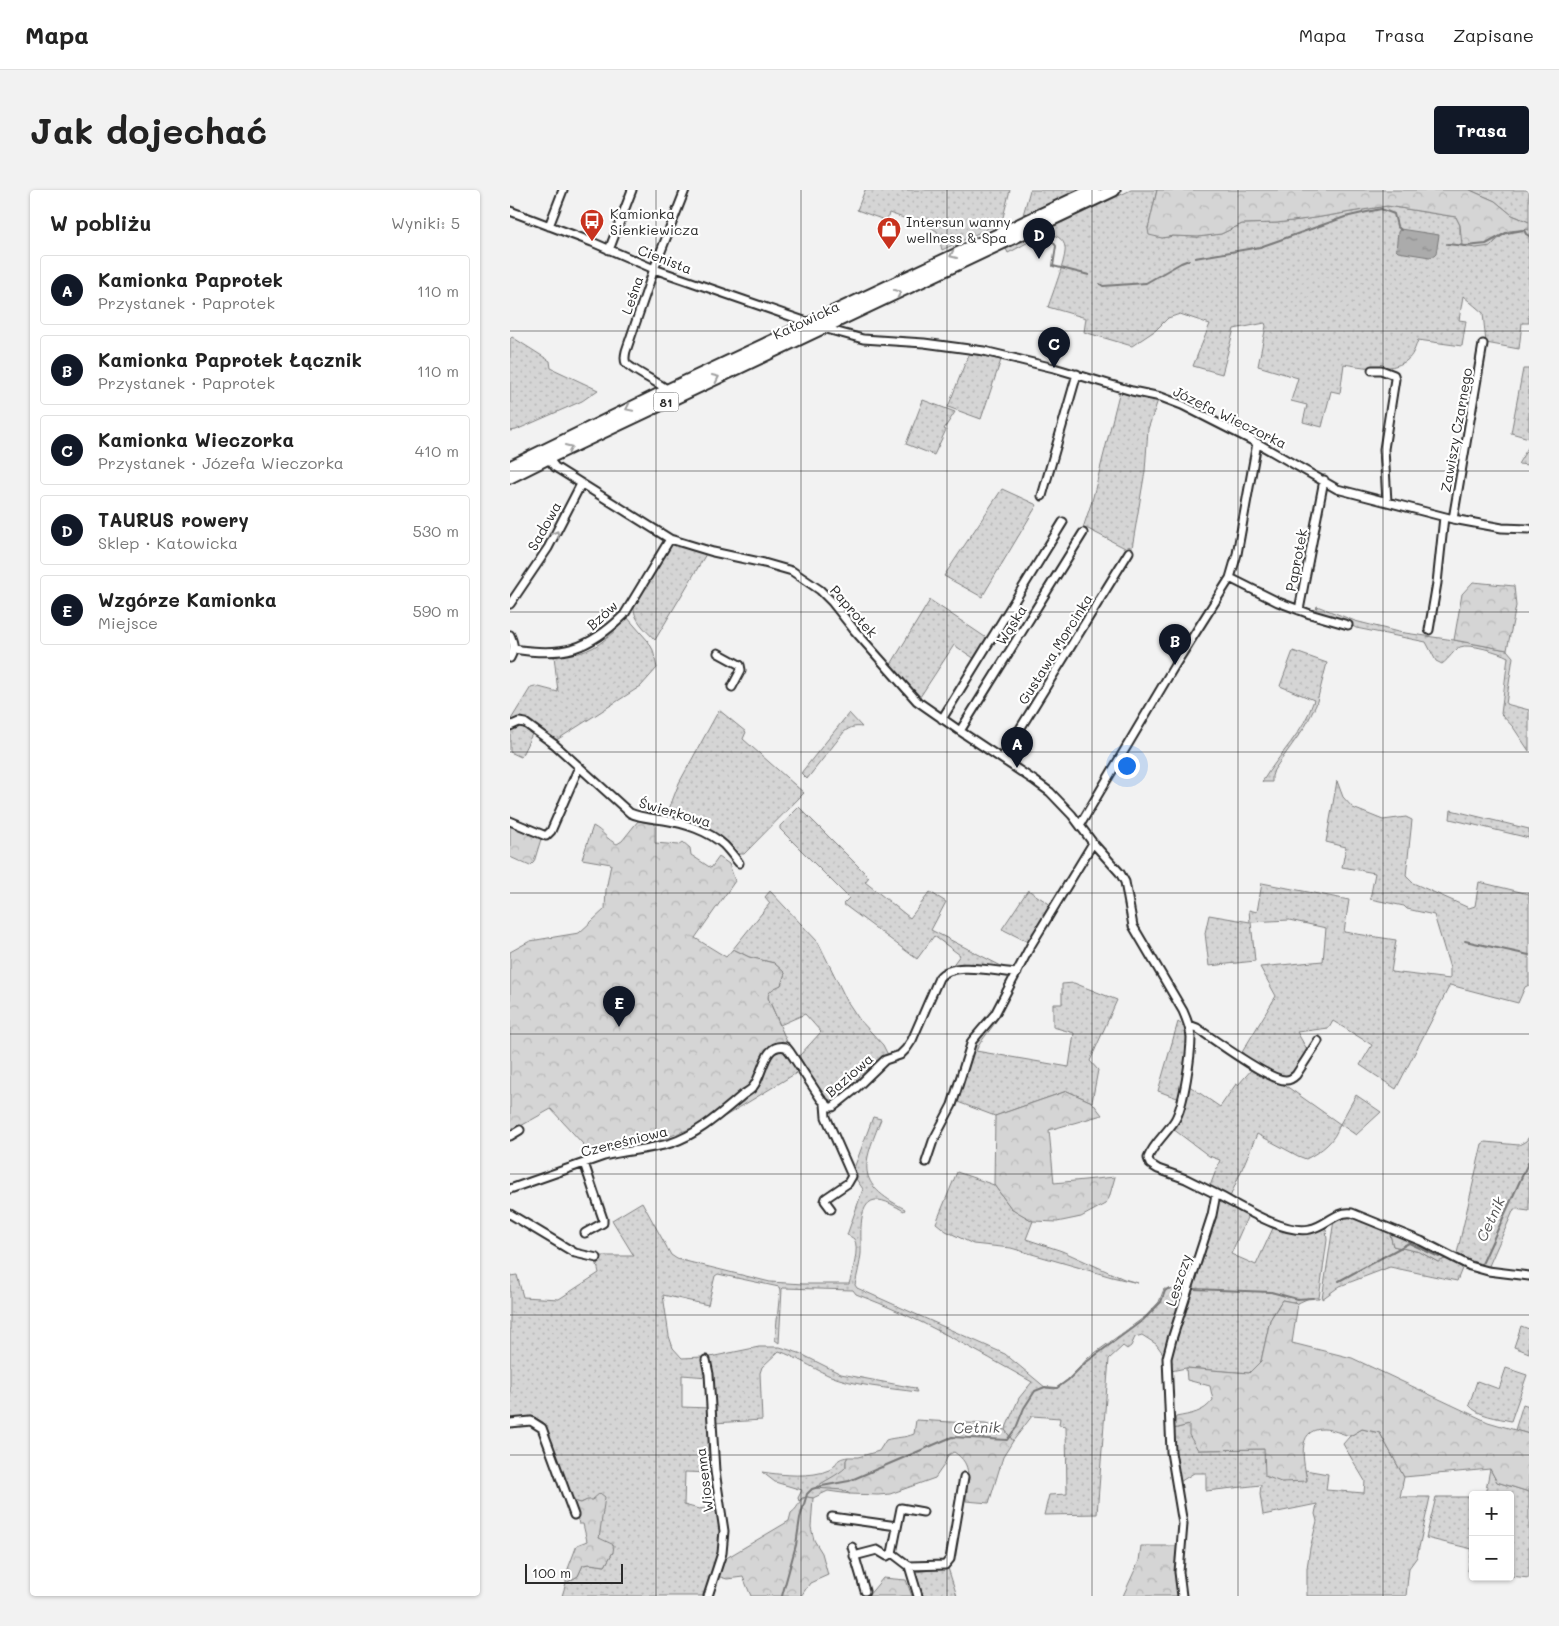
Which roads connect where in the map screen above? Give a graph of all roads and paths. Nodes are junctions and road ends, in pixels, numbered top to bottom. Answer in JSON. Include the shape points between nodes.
{"nodes":[{"id":1,"x":563,"y":190,"type":"edge"},
{"id":2,"x":632,"y":190,"type":"edge"},
{"id":3,"x":684,"y":190,"type":"edge"},
{"id":4,"x":1093,"y":190,"type":"edge"},
{"id":5,"x":1114,"y":190,"type":"edge"},
{"id":6,"x":510,"y":211,"type":"edge"},
{"id":7,"x":549,"y":226,"type":"junction"},
{"id":8,"x":609,"y":250,"type":"junction"},
{"id":9,"x":654,"y":269,"type":"junction"},
{"id":10,"x":782,"y":313,"type":"junction"},
{"id":11,"x":854,"y":314,"type":"junction"},
{"id":12,"x":810,"y":323,"type":"junction"},
{"id":13,"x":823,"y":328,"type":"junction"},
{"id":14,"x":784,"y":336,"type":"junction"},
{"id":15,"x":849,"y":336,"type":"junction"},
{"id":16,"x":1483,"y":344,"type":"dead end"},
{"id":17,"x":1372,"y":370,"type":"dead end"},
{"id":18,"x":1077,"y":374,"type":"junction"},
{"id":19,"x":668,"y":390,"type":"junction"},
{"id":20,"x":1258,"y":442,"type":"junction"},
{"id":21,"x":548,"y":458,"type":"junction"},
{"id":22,"x":510,"y":467,"type":"edge"},
{"id":23,"x":510,"y":477,"type":"edge"},
{"id":24,"x":1324,"y":480,"type":"junction"},
{"id":25,"x":581,"y":484,"type":"junction"},
{"id":26,"x":1042,"y":496,"type":"dead end"},
{"id":27,"x":1387,"y":502,"type":"junction"},
{"id":28,"x":1444,"y":517,"type":"junction"},
{"id":29,"x":1453,"y":520,"type":"junction"},
{"id":30,"x":1063,"y":522,"type":"dead end"},
{"id":31,"x":1529,"y":529,"type":"edge"},
{"id":32,"x":1083,"y":533,"type":"dead end"},
{"id":33,"x":670,"y":538,"type":"junction"},
{"id":34,"x":1128,"y":552,"type":"dead end"},
{"id":35,"x":1230,"y":578,"type":"junction"},
{"id":36,"x":510,"y":604,"type":"edge"},
{"id":37,"x":1299,"y":610,"type":"junction"},
{"id":38,"x":1348,"y":625,"type":"dead end"},
{"id":39,"x":1429,"y":630,"type":"dead end"},
{"id":40,"x":510,"y":636,"type":"edge"},
{"id":41,"x":514,"y":648,"type":"junction"},
{"id":42,"x":718,"y":653,"type":"dead end"},
{"id":43,"x":510,"y":658,"type":"edge"},
{"id":44,"x":732,"y":687,"type":"dead end"},
{"id":45,"x":942,"y":719,"type":"junction"},
{"id":46,"x":510,"y":726,"type":"edge"},
{"id":47,"x":960,"y":731,"type":"junction"},
{"id":48,"x":1002,"y":758,"type":"junction"},
{"id":49,"x":579,"y":767,"type":"junction"},
{"id":50,"x":510,"y":821,"type":"edge"},
{"id":51,"x":1080,"y":825,"type":"junction"},
{"id":52,"x":1093,"y":843,"type":"junction"},
{"id":53,"x":739,"y":863,"type":"dead end"},
{"id":54,"x":1016,"y":974,"type":"junction"},
{"id":55,"x":1189,"y":1025,"type":"junction"},
{"id":56,"x":1318,"y":1041,"type":"dead end"},
{"id":57,"x":768,"y":1053,"type":"joint"},
{"id":58,"x":825,"y":1104,"type":"junction"},
{"id":59,"x":520,"y":1130,"type":"dead end"},
{"id":60,"x":510,"y":1136,"type":"edge"},
{"id":61,"x":926,"y":1162,"type":"dead end"},
{"id":62,"x":584,"y":1164,"type":"junction"},
{"id":63,"x":510,"y":1189,"type":"edge"},
{"id":64,"x":1216,"y":1194,"type":"junction"},
{"id":65,"x":831,"y":1209,"type":"dead end"},
{"id":66,"x":510,"y":1214,"type":"edge"},
{"id":67,"x":585,"y":1233,"type":"dead end"},
{"id":68,"x":597,"y":1258,"type":"dead end"},
{"id":69,"x":1529,"y":1276,"type":"edge"},
{"id":70,"x":706,"y":1360,"type":"dead end"},
{"id":71,"x":510,"y":1423,"type":"edge"},
{"id":72,"x":964,"y":1476,"type":"dead end"},
{"id":73,"x":923,"y":1512,"type":"dead end"},
{"id":74,"x":574,"y":1515,"type":"dead end"},
{"id":75,"x":832,"y":1517,"type":"dead end"},
{"id":76,"x":897,"y":1526,"type":"junction"},
{"id":77,"x":852,"y":1547,"type":"dead end"},
{"id":78,"x":892,"y":1553,"type":"junction"},
{"id":79,"x":854,"y":1556,"type":"junction"},
{"id":80,"x":909,"y":1566,"type":"junction"},
{"id":81,"x":865,"y":1591,"type":"dead end"},
{"id":82,"x":708,"y":1596,"type":"edge"},
{"id":83,"x":918,"y":1596,"type":"edge"},
{"id":84,"x":1182,"y":1596,"type":"edge"}],
"edges":[{"from":1,"to":7,"type":"street"},
{"from":2,"to":8,"type":"street"},
{"from":3,"to":9,"type":"street","name":"Leśna"},
{"from":4,"to":12,"type":"main road","name":"Katowicka","number":"81","one_way":true},
{"from":11,"to":5,"type":"main road","name":"Katowicka","number":"81","one_way":true},
{"from":6,"to":7,"type":"street","name":"Cienista"},
{"from":7,"to":8,"type":"street","name":"Cienista"},
{"from":8,"to":9,"type":"street","name":"Cienista"},
{"from":9,"to":10,"type":"street","name":"Cienista"},
{"from":9,"to":19,"type":"street","name":"Leśna","via":[[625,358],[630,367]]},
{"from":10,"to":12,"type":"street","name":"Cienista"},
{"from":10,"to":14,"type":"street","via":[[790,324]]},
{"from":11,"to":13,"type":"main road","name":"Katowicka","number":"81"},
{"from":11,"to":15,"type":"street","via":[[843,326]]},
{"from":12,"to":14,"type":"main road","name":"Katowicka","number":"81"},
{"from":13,"to":15,"type":"street","name":"Józefa Wieczorka"},
{"from":21,"to":13,"type":"main road","name":"Katowicka","number":"81","one_way":true},
{"from":14,"to":19,"type":"main road","name":"Katowicka","number":"81"},
{"from":15,"to":18,"type":"street","name":"Józefa Wieczorka","via":[[984,351]]},
{"from":16,"to":29,"type":"street","name":"Zawiszy Czarnego"},
{"from":17,"to":27,"type":"street","via":[[1389,372],[1395,379],[1384,449]]},
{"from":18,"to":20,"type":"street","name":"Józefa Wieczorka","via":[[1168,399]]},
{"from":18,"to":26,"type":"street"},
{"from":19,"to":22,"type":"main road","name":"Katowicka","number":"81","one_way":true},
{"from":20,"to":24,"type":"street","name":"Józefa Wieczorka"},
{"from":20,"to":35,"type":"street"},
{"from":21,"to":23,"type":"main road","name":"Katowicka","number":"81"},
{"from":21,"to":25,"type":"street","name":"Paprotek","via":[[555,468]]},
{"from":24,"to":27,"type":"street","name":"Józefa Wieczorka","via":[[1337,489]]},
{"from":24,"to":37,"type":"street","name":"Paprotek"},
{"from":25,"to":33,"type":"street","name":"Paprotek"},
{"from":36,"to":25,"type":"street","name":"Sadowa","one_way":true,"via":[[548,548]]},
{"from":27,"to":28,"type":"street","name":"Józefa Wieczorka"},
{"from":28,"to":29,"type":"street","name":"Józefa Wieczorka"},
{"from":28,"to":39,"type":"street"},
{"from":29,"to":31,"type":"street","name":"Józefa Wieczorka"},
{"from":30,"to":45,"type":"street"},
{"from":32,"to":47,"type":"street","name":"Wąska"},
{"from":33,"to":41,"type":"street","name":"Bzów","via":[[624,615],[596,638],[580,647],[563,651],[538,652]]},
{"from":33,"to":45,"type":"street","name":"Paprotek","via":[[713,552],[792,570],[832,602],[901,684],[917,701]]},
{"from":34,"to":48,"type":"street","name":"Gustawa Morcinka"},
{"from":35,"to":37,"type":"street","name":"Paprotek"},
{"from":35,"to":51,"type":"street"},
{"from":37,"to":38,"type":"street"},
{"from":40,"to":41,"type":"street"},
{"from":41,"to":43,"type":"street"},
{"from":42,"to":44,"type":"street","via":[[740,665],[741,670]]},
{"from":45,"to":47,"type":"street","name":"Paprotek"},
{"from":46,"to":49,"type":"street","name":"Świerkowa","via":[[525,723]]},
{"from":47,"to":48,"type":"street","name":"Paprotek"},
{"from":48,"to":51,"type":"street","name":"Paprotek","via":[[1050,792]]},
{"from":49,"to":50,"type":"street","via":[[546,836]]},
{"from":49,"to":53,"type":"street","name":"Świerkowa","via":[[630,813],[666,820],[714,837]]},
{"from":51,"to":52,"type":"street","name":"Paprotek"},
{"from":52,"to":54,"type":"street"},
{"from":52,"to":55,"type":"street","name":"Paprotek","via":[[1125,882],[1133,926]]},
{"from":54,"to":58,"type":"street","name":"Baziowa","via":[[960,968],[946,971],[938,978],[906,1049],[900,1055],[885,1060],[833,1107]]},
{"from":54,"to":61,"type":"street","via":[[995,1014],[970,1045],[952,1105]]},
{"from":55,"to":56,"type":"street","via":[[1266,1073],[1283,1080],[1296,1075]]},
{"from":55,"to":64,"type":"street","via":[[1190,1045],[1182,1102],[1176,1118],[1148,1158],[1150,1164],[1158,1169]]},
{"from":57,"to":58,"type":"street","name":"Baziowa","via":[[777,1047],[786,1048]]},
{"from":57,"to":62,"type":"street","name":"Czereśniowa","via":[[753,1087],[700,1128],[673,1142],[619,1152]]},
{"from":58,"to":65,"type":"street","via":[[826,1117],[852,1176],[848,1183],[826,1198]]},
{"from":59,"to":60,"type":"street"},
{"from":62,"to":63,"type":"street","name":"Czereśniowa"},
{"from":62,"to":67,"type":"street","via":[[604,1219]]},
{"from":64,"to":69,"type":"street","via":[[1279,1226],[1296,1230],[1310,1229],[1338,1214],[1352,1213],[1421,1241],[1470,1266]]},
{"from":64,"to":84,"type":"street","name":"Leszczy","via":[[1167,1358],[1171,1452],[1183,1524],[1179,1572]]},
{"from":66,"to":68,"type":"street","via":[[575,1253]]},
{"from":70,"to":82,"type":"street","name":"Wiosenna","via":[[715,1471],[724,1531],[722,1553]]},
{"from":71,"to":74,"type":"street","via":[[531,1421],[542,1428]]},
{"from":72,"to":80,"type":"street","via":[[950,1559],[945,1565]]},
{"from":73,"to":76,"type":"street","via":[[901,1508]]},
{"from":75,"to":76,"type":"street"},
{"from":76,"to":78,"type":"street"},
{"from":77,"to":79,"type":"street"},
{"from":78,"to":79,"type":"street","via":[[887,1556],[877,1550]]},
{"from":78,"to":80,"type":"street"},
{"from":79,"to":81,"type":"street"},
{"from":80,"to":83,"type":"street"}]}
